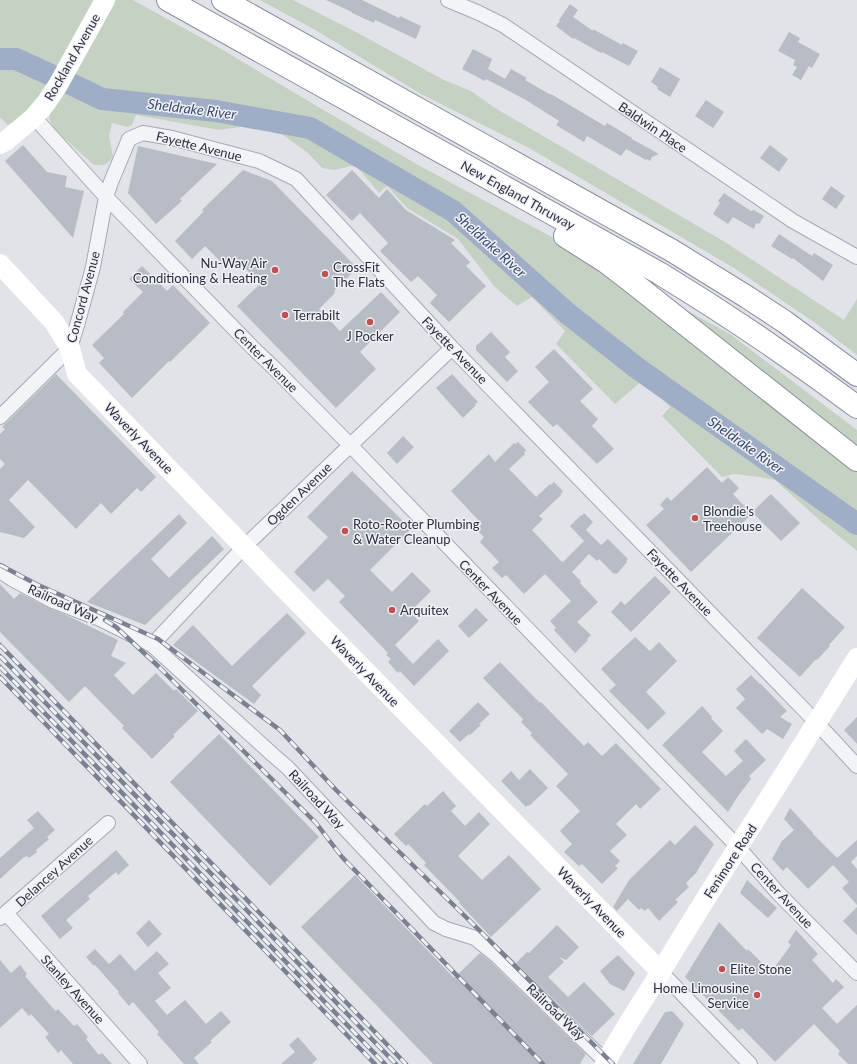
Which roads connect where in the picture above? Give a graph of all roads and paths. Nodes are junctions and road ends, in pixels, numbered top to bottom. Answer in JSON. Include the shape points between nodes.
{"nodes":[{"id":1,"x":168,"y":0,"type":"edge"},
{"id":2,"x":223,"y":0,"type":"edge"},
{"id":3,"x":448,"y":0,"type":"edge"},
{"id":4,"x":100,"y":8,"type":"edge"},
{"id":5,"x":34,"y":117,"type":"junction"},
{"id":6,"x":0,"y":144,"type":"edge"},
{"id":7,"x":433,"y":147,"type":"junction"},
{"id":8,"x":106,"y":197,"type":"junction"},
{"id":9,"x":857,"y":257,"type":"edge"},
{"id":10,"x":0,"y":264,"type":"edge"},
{"id":11,"x":70,"y":348,"type":"junction"},
{"id":12,"x":452,"y":348,"type":"junction"},
{"id":13,"x":857,"y":375,"type":"edge"},
{"id":14,"x":857,"y":407,"type":"edge"},
{"id":15,"x":0,"y":417,"type":"edge"},
{"id":16,"x":350,"y":445,"type":"junction"},
{"id":17,"x":857,"y":460,"type":"edge"},
{"id":18,"x":244,"y":547,"type":"junction"},
{"id":19,"x":0,"y":571,"type":"edge"},
{"id":20,"x":152,"y":645,"type":"junction"},
{"id":21,"x":857,"y":658,"type":"edge"},
{"id":22,"x":817,"y":723,"type":"junction"},
{"id":23,"x":857,"y":766,"type":"edge"},
{"id":24,"x":108,"y":823,"type":"dead end"},
{"id":25,"x":738,"y":848,"type":"junction"},
{"id":26,"x":3,"y":916,"type":"edge"},
{"id":27,"x":661,"y":972,"type":"junction"},
{"id":28,"x":857,"y":973,"type":"edge"},
{"id":29,"x":606,"y":1063,"type":"edge"},
{"id":30,"x":140,"y":1064,"type":"edge"},
{"id":31,"x":750,"y":1064,"type":"edge"}],
"edges":[{"from":1,"to":7,"type":"highway","name":"New England Thruway"},
{"from":2,"to":13,"type":"highway","name":"New England Thruway","via":[[671,250],[747,297]]},
{"from":3,"to":9,"type":"street","name":"Baldwin Place","via":[[503,25],[792,221]]},
{"from":4,"to":5,"type":"street","name":"Rockland Avenue","via":[[58,85]]},
{"from":5,"to":6,"type":"street","name":"Rockland Avenue"},
{"from":5,"to":8,"type":"street"},
{"from":7,"to":14,"type":"highway","name":"New England Thruway","via":[[696,295],[769,343]]},
{"from":7,"to":17,"type":"highway","via":[[508,202],[606,262]]},
{"from":8,"to":11,"type":"street","name":"Concord Avenue","via":[[93,267]]},
{"from":8,"to":12,"type":"street","name":"Fayette Avenue","via":[[129,139],[143,133],[259,161],[296,179]]},
{"from":8,"to":16,"type":"street","name":"Center Avenue"},
{"from":10,"to":11,"type":"street","name":"Waverly Avenue","via":[[54,322]]},
{"from":11,"to":15,"type":"street","name":"Concord Avenue"},
{"from":11,"to":18,"type":"street","name":"Waverly Avenue","via":[[77,374]]},
{"from":12,"to":16,"type":"street","name":"Ogden Avenue"},
{"from":12,"to":22,"type":"street","name":"Fayette Avenue"},
{"from":16,"to":18,"type":"street","name":"Ogden Avenue"},
{"from":16,"to":25,"type":"street","name":"Center Avenue"},
{"from":18,"to":20,"type":"street","name":"Ogden Avenue"},
{"from":18,"to":27,"type":"street","name":"Waverly Avenue"},
{"from":19,"to":20,"type":"street","name":"Railroad Way","via":[[53,601],[100,619]]},
{"from":20,"to":29,"type":"street","name":"Railroad Way","via":[[287,766],[434,923],[475,938],[491,950]]},
{"from":21,"to":22,"type":"street","name":"Fenimore Road"},
{"from":22,"to":23,"type":"street","name":"Fayette Avenue"},
{"from":22,"to":25,"type":"street","name":"Fenimore Road"},
{"from":24,"to":26,"type":"street","name":"Delancey Avenue"},
{"from":25,"to":27,"type":"street","name":"Fenimore Road"},
{"from":25,"to":28,"type":"street","name":"Center Avenue","via":[[778,893]]},
{"from":26,"to":30,"type":"street","name":"Stanley Avenue"},
{"from":27,"to":29,"type":"street","name":"Fenimore Road"},
{"from":27,"to":31,"type":"street","name":"Waverly Avenue"}]}
